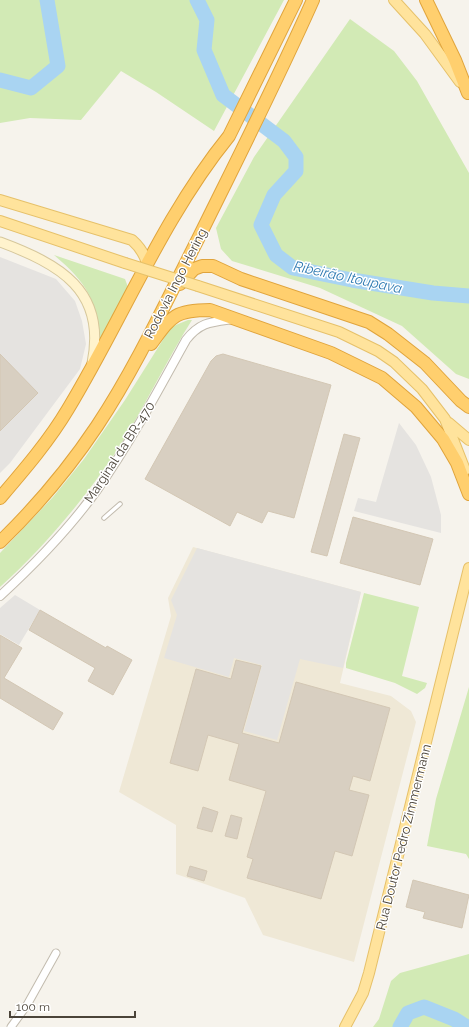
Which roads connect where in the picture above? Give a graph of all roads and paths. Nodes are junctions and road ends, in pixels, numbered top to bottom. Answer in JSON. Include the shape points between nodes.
{"nodes":[{"id":1,"x":296,"y":0,"type":"edge"},
{"id":2,"x":313,"y":0,"type":"edge"},
{"id":3,"x":394,"y":0,"type":"edge"},
{"id":4,"x":426,"y":0,"type":"edge"},
{"id":5,"x":468,"y":94,"type":"edge"},
{"id":6,"x":0,"y":200,"type":"edge"},
{"id":7,"x":0,"y":221,"type":"edge"},
{"id":8,"x":0,"y":242,"type":"edge"},
{"id":9,"x":147,"y":263,"type":"junction"},
{"id":10,"x":169,"y":297,"type":"junction"},
{"id":11,"x":236,"y":319,"type":"junction"},
{"id":12,"x":91,"y":369,"type":"junction"},
{"id":13,"x":124,"y":382,"type":"junction"},
{"id":14,"x":469,"y":407,"type":"edge"},
{"id":15,"x":445,"y":419,"type":"junction"},
{"id":16,"x":469,"y":440,"type":"edge"},
{"id":17,"x":469,"y":485,"type":"edge"},
{"id":18,"x":469,"y":494,"type":"edge"},
{"id":19,"x":0,"y":498,"type":"edge"},
{"id":20,"x":120,"y":504,"type":"dead end"},
{"id":21,"x":104,"y":518,"type":"dead end"},
{"id":22,"x":0,"y":542,"type":"edge"},
{"id":23,"x":469,"y":568,"type":"edge"},
{"id":24,"x":469,"y":594,"type":"edge"},
{"id":25,"x":0,"y":596,"type":"edge"},
{"id":26,"x":451,"y":643,"type":"junction"},
{"id":27,"x":56,"y":952,"type":"dead end"},
{"id":28,"x":11,"y":1027,"type":"edge"},
{"id":29,"x":345,"y":1027,"type":"edge"}],
"edges":[{"from":1,"to":9,"type":"highway","via":[[230,136],[195,183]]},
{"from":2,"to":10,"type":"highway","name":"Rodovia Ingo Hering","via":[[280,73]]},
{"from":3,"to":5,"type":"main road","via":[[425,34]]},
{"from":4,"to":5,"type":"highway","via":[[455,60]]},
{"from":6,"to":9,"type":"main road","via":[[132,240],[145,254]]},
{"from":7,"to":15,"type":"main road","bridge":true,"via":[[307,321],[360,341],[394,362],[422,389]]},
{"from":8,"to":12,"type":"main road","via":[[53,266],[80,290],[94,324],[95,348]]},
{"from":9,"to":12,"type":"highway"},
{"from":10,"to":13,"type":"highway","name":"Rodovia Ingo Hering"},
{"from":10,"to":14,"type":"highway","via":[[194,269],[213,266],[240,280],[369,322],[425,363]]},
{"from":11,"to":13,"type":"highway","via":[[210,310],[178,313],[170,319]]},
{"from":11,"to":18,"type":"highway","via":[[331,353],[382,378],[416,407],[442,439],[453,456]]},
{"from":11,"to":25,"type":"street","name":"Marginal da BR-470","via":[[210,322],[199,326],[189,336],[130,439],[96,490],[49,548]]},
{"from":12,"to":19,"type":"highway","via":[[49,437]]},
{"from":13,"to":22,"type":"highway","name":"Rodovia Ingo Hering","via":[[97,426],[47,492]]},
{"from":15,"to":16,"type":"main road"},
{"from":15,"to":17,"type":"main road","via":[[460,454]]},
{"from":20,"to":21,"type":"lane"},
{"from":23,"to":26,"type":"main road","name":"Rua Doutor Pedro Zimmermann"},
{"from":24,"to":26,"type":"main road","name":"Rua Doutor Pedro Zimmermann"},
{"from":26,"to":29,"type":"main road","name":"Rua Doutor Pedro Zimmermann","via":[[369,973],[363,993]]},
{"from":27,"to":28,"type":"street","via":[[27,1005]]}]}
